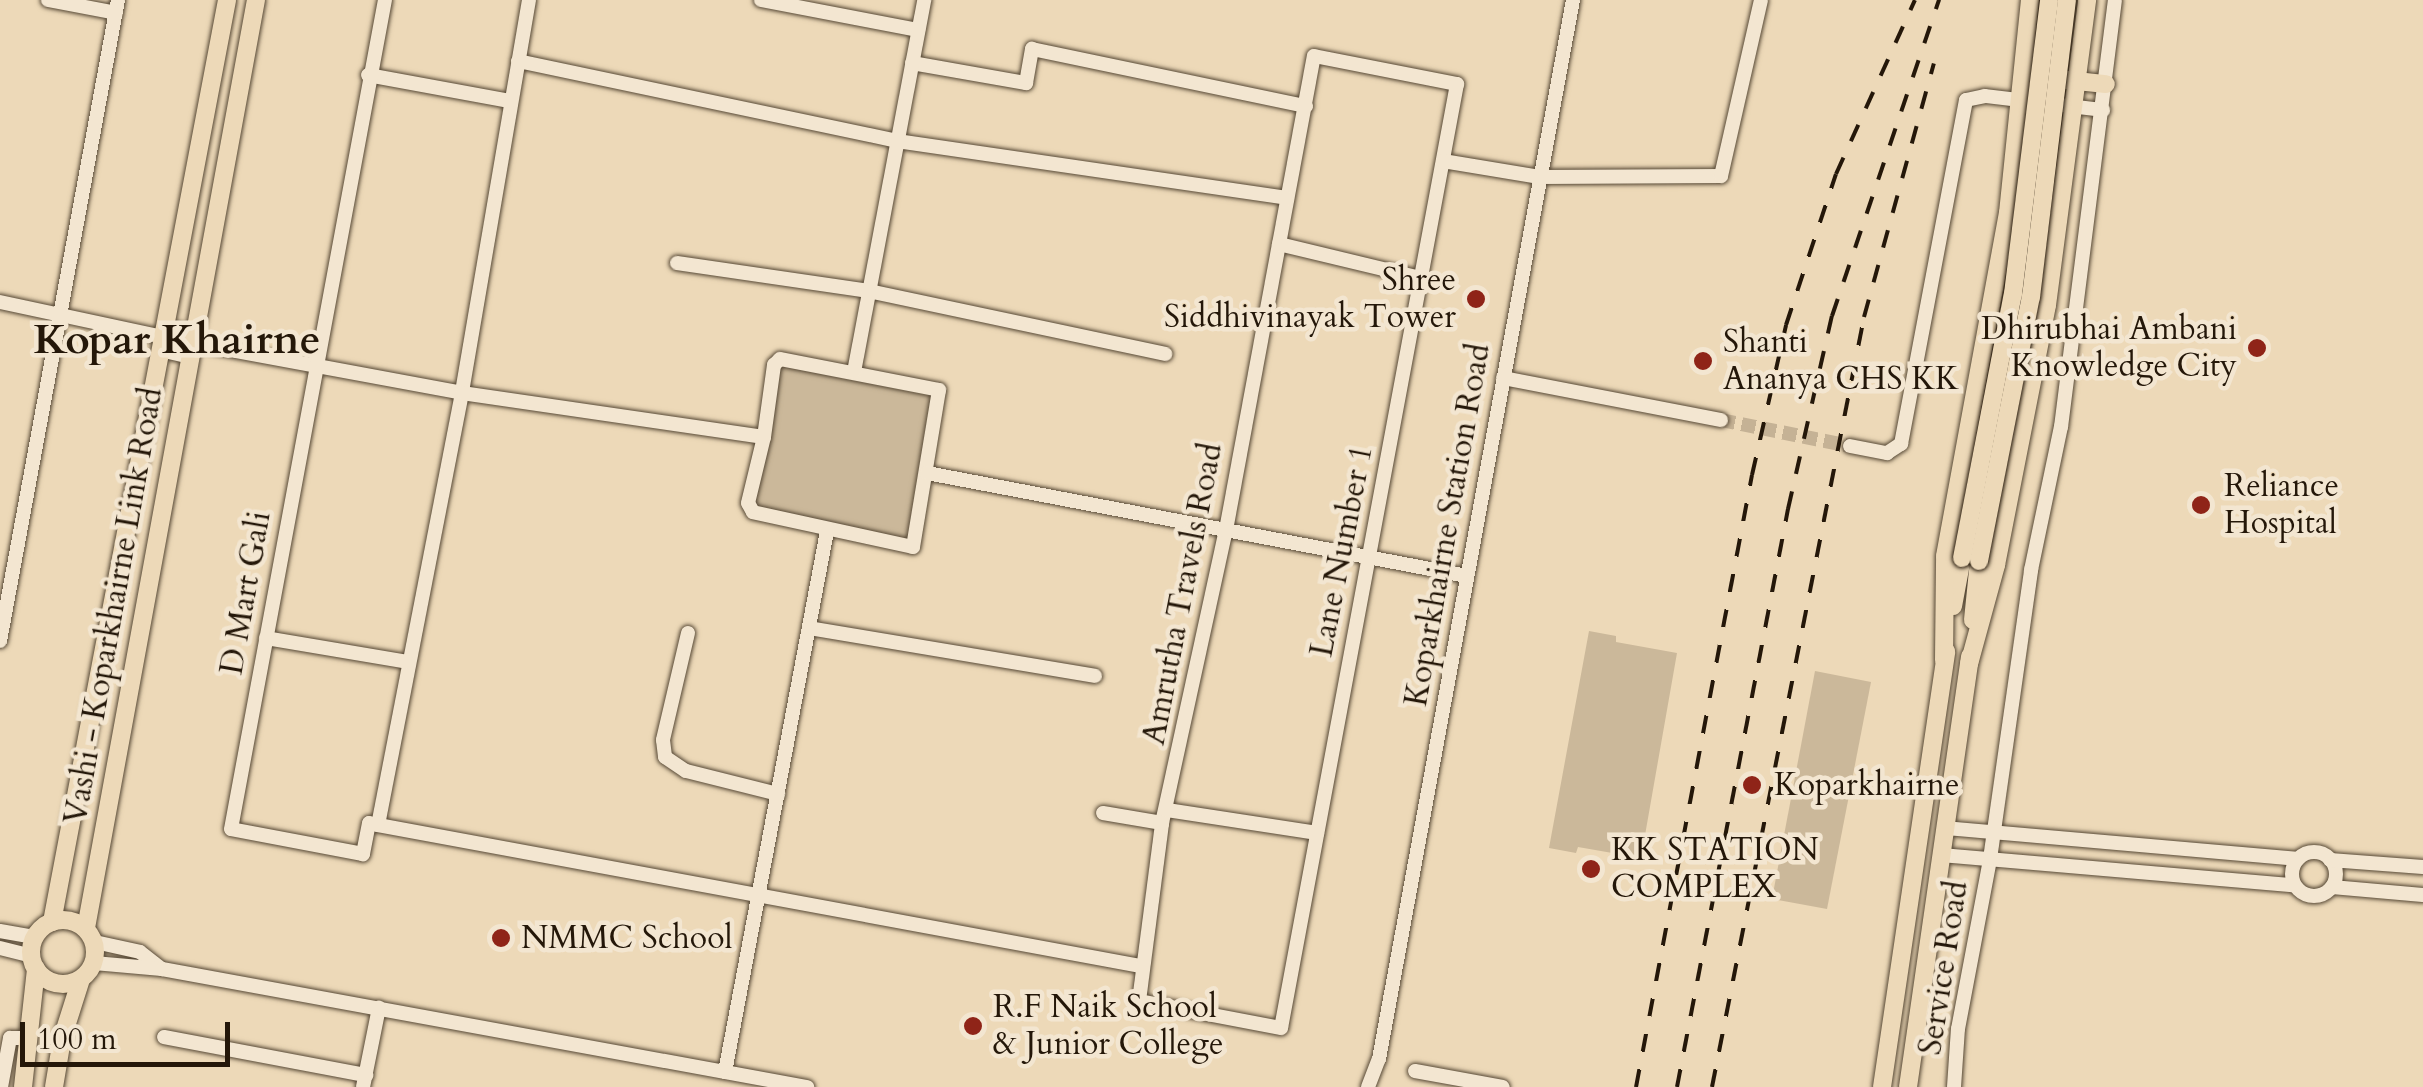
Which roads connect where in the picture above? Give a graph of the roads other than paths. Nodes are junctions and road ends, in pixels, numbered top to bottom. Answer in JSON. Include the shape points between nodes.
{"nodes":[{"id":1,"x":48,"y":0,"type":"edge"},
{"id":2,"x":227,"y":0,"type":"edge"},
{"id":3,"x":256,"y":0,"type":"edge"},
{"id":4,"x":385,"y":0,"type":"edge"},
{"id":5,"x":528,"y":0,"type":"edge"},
{"id":6,"x":761,"y":0,"type":"edge"},
{"id":7,"x":924,"y":0,"type":"edge"},
{"id":8,"x":1573,"y":0,"type":"edge"},
{"id":9,"x":1761,"y":0,"type":"edge"},
{"id":10,"x":2030,"y":0,"type":"edge"},
{"id":11,"x":2049,"y":0,"type":"edge"},
{"id":12,"x":2067,"y":0,"type":"edge"},
{"id":13,"x":2088,"y":0,"type":"edge"},
{"id":14,"x":2116,"y":0,"type":"edge"},
{"id":15,"x":117,"y":6,"type":"edge"},
{"id":16,"x":918,"y":30,"type":"junction"},
{"id":17,"x":518,"y":62,"type":"junction"},
{"id":18,"x":912,"y":63,"type":"junction"},
{"id":19,"x":368,"y":75,"type":"junction"},
{"id":20,"x":2022,"y":76,"type":"junction"},
{"id":21,"x":2077,"y":81,"type":"junction"},
{"id":22,"x":1458,"y":84,"type":"joint"},
{"id":23,"x":2106,"y":84,"type":"junction"},
{"id":24,"x":510,"y":101,"type":"junction"},
{"id":25,"x":2019,"y":102,"type":"junction"},
{"id":26,"x":1306,"y":106,"type":"junction"},
{"id":27,"x":2074,"y":108,"type":"junction"},
{"id":28,"x":2102,"y":110,"type":"junction"},
{"id":29,"x":897,"y":141,"type":"junction"},
{"id":30,"x":1443,"y":162,"type":"junction"},
{"id":31,"x":1540,"y":177,"type":"junction"},
{"id":32,"x":1287,"y":198,"type":"junction"},
{"id":33,"x":1279,"y":244,"type":"junction"},
{"id":34,"x":677,"y":263,"type":"dead end"},
{"id":35,"x":1421,"y":278,"type":"junction"},
{"id":36,"x":869,"y":292,"type":"junction"},
{"id":37,"x":0,"y":302,"type":"edge"},
{"id":38,"x":60,"y":317,"type":"junction"},
{"id":39,"x":163,"y":338,"type":"junction"},
{"id":40,"x":193,"y":344,"type":"junction"},
{"id":41,"x":1165,"y":354,"type":"dead end"},
{"id":42,"x":315,"y":366,"type":"junction"},
{"id":43,"x":854,"y":372,"type":"junction"},
{"id":44,"x":1503,"y":378,"type":"junction"},
{"id":45,"x":462,"y":393,"type":"junction"},
{"id":46,"x":1721,"y":420,"type":"tunnel mouth"},
{"id":47,"x":764,"y":438,"type":"junction"},
{"id":48,"x":1850,"y":446,"type":"tunnel mouth"},
{"id":49,"x":928,"y":473,"type":"junction"},
{"id":50,"x":1226,"y":530,"type":"junction"},
{"id":51,"x":827,"y":531,"type":"junction"},
{"id":52,"x":1369,"y":557,"type":"junction"},
{"id":53,"x":1971,"y":559,"type":"junction"},
{"id":54,"x":1467,"y":576,"type":"junction"},
{"id":55,"x":6,"y":581,"type":"edge"},
{"id":56,"x":809,"y":628,"type":"junction"},
{"id":57,"x":688,"y":633,"type":"dead end"},
{"id":58,"x":266,"y":638,"type":"junction"},
{"id":59,"x":0,"y":641,"type":"edge"},
{"id":60,"x":1944,"y":660,"type":"junction"},
{"id":61,"x":408,"y":662,"type":"junction"},
{"id":62,"x":1969,"y":664,"type":"junction"},
{"id":63,"x":1095,"y":676,"type":"dead end"},
{"id":64,"x":778,"y":794,"type":"junction"},
{"id":65,"x":1103,"y":814,"type":"dead end"},
{"id":66,"x":1164,"y":817,"type":"junction"},
{"id":67,"x":378,"y":825,"type":"junction"},
{"id":68,"x":1945,"y":828,"type":"junction"},
{"id":69,"x":1994,"y":832,"type":"junction"},
{"id":70,"x":1317,"y":833,"type":"junction"},
{"id":71,"x":1941,"y":855,"type":"junction"},
{"id":72,"x":1990,"y":859,"type":"junction"},
{"id":73,"x":2298,"y":859,"type":"junction"},
{"id":74,"x":2330,"y":860,"type":"junction"},
{"id":75,"x":2423,"y":867,"type":"edge"},
{"id":76,"x":2293,"y":885,"type":"junction"},
{"id":77,"x":2332,"y":887,"type":"junction"},
{"id":78,"x":2423,"y":895,"type":"edge"},
{"id":79,"x":758,"y":896,"type":"junction"},
{"id":80,"x":52,"y":922,"type":"junction"},
{"id":81,"x":0,"y":931,"type":"edge"},
{"id":82,"x":90,"y":935,"type":"junction"},
{"id":83,"x":0,"y":948,"type":"edge"},
{"id":84,"x":34,"y":954,"type":"junction"},
{"id":85,"x":94,"y":962,"type":"junction"},
{"id":86,"x":1141,"y":966,"type":"junction"},
{"id":87,"x":162,"y":969,"type":"junction"},
{"id":88,"x":81,"y":979,"type":"junction"},
{"id":89,"x":378,"y":1008,"type":"junction"},
{"id":90,"x":1281,"y":1028,"type":"joint"},
{"id":91,"x":30,"y":1038,"type":"junction"},
{"id":92,"x":164,"y":1038,"type":"dead end"},
{"id":93,"x":1379,"y":1059,"type":"junction"},
{"id":94,"x":1414,"y":1071,"type":"dead end"},
{"id":95,"x":725,"y":1072,"type":"junction"},
{"id":96,"x":365,"y":1081,"type":"edge"},
{"id":97,"x":0,"y":1087,"type":"edge"},
{"id":98,"x":22,"y":1087,"type":"edge"},
{"id":99,"x":54,"y":1087,"type":"edge"},
{"id":100,"x":807,"y":1087,"type":"edge"},
{"id":101,"x":1368,"y":1087,"type":"edge"},
{"id":102,"x":1382,"y":1087,"type":"edge"},
{"id":103,"x":1503,"y":1087,"type":"edge"},
{"id":104,"x":1882,"y":1087,"type":"edge"},
{"id":105,"x":1908,"y":1087,"type":"edge"},
{"id":106,"x":1954,"y":1087,"type":"edge"}],
"edges":[{"from":1,"to":15,"type":"street"},
{"from":2,"to":39,"type":"main road","name":"Vashi - Koparkhairne Link Road"},
{"from":3,"to":40,"type":"main road","name":"Vashi - Koparkhairne Link Road"},
{"from":4,"to":19,"type":"street","name":"D Mart Gali"},
{"from":5,"to":17,"type":"street"},
{"from":6,"to":16,"type":"street"},
{"from":7,"to":16,"type":"street"},
{"from":8,"to":31,"type":"street","name":"Koparkhairne Station Road"},
{"from":9,"to":31,"type":"street","via":[[1721,176]]},
{"from":10,"to":20,"type":"main road"},
{"from":11,"to":53,"type":"main road","bridge":true},
{"from":12,"to":53,"type":"main road","bridge":true,"via":[[2031,298]]},
{"from":13,"to":21,"type":"main road"},
{"from":14,"to":23,"type":"street","name":"Service Road"},
{"from":15,"to":38,"type":"street"},
{"from":16,"to":18,"type":"street"},
{"from":17,"to":24,"type":"street"},
{"from":17,"to":29,"type":"street"},
{"from":18,"to":26,"type":"street","via":[[1026,83],[1032,49]]},
{"from":18,"to":29,"type":"street"},
{"from":19,"to":24,"type":"street"},
{"from":19,"to":42,"type":"street","name":"D Mart Gali"},
{"from":20,"to":21,"type":"main road"},
{"from":20,"to":25,"type":"main road"},
{"from":21,"to":23,"type":"main road"},
{"from":21,"to":27,"type":"main road"},
{"from":22,"to":26,"type":"street","name":"Amrutha Travels Road","via":[[1314,56]]},
{"from":22,"to":30,"type":"street","name":"Lane Number 1"},
{"from":23,"to":28,"type":"street","name":"Service Road"},
{"from":24,"to":45,"type":"street"},
{"from":25,"to":27,"type":"street"},
{"from":25,"to":48,"type":"street","via":[[1966,100],[1901,444],[1887,453]]},
{"from":25,"to":60,"type":"main road","via":[[1995,295],[1944,556]]},
{"from":26,"to":32,"type":"street","name":"Amrutha Travels Road"},
{"from":27,"to":28,"type":"street"},
{"from":27,"to":62,"type":"main road","via":[[2048,305],[1996,565]]},
{"from":28,"to":69,"type":"street","name":"Service Road","via":[[2066,389],[2031,570]]},
{"from":29,"to":32,"type":"street"},
{"from":29,"to":36,"type":"street"},
{"from":30,"to":31,"type":"street"},
{"from":30,"to":35,"type":"street","name":"Lane Number 1"},
{"from":31,"to":44,"type":"street","name":"Koparkhairne Station Road"},
{"from":32,"to":33,"type":"street","name":"Amrutha Travels Road"},
{"from":33,"to":35,"type":"street"},
{"from":33,"to":50,"type":"street","name":"Amrutha Travels Road"},
{"from":34,"to":36,"type":"street"},
{"from":35,"to":52,"type":"street","name":"Lane Number 1"},
{"from":36,"to":41,"type":"street"},
{"from":36,"to":43,"type":"street"},
{"from":37,"to":38,"type":"street"},
{"from":38,"to":39,"type":"street"},
{"from":38,"to":55,"type":"street"},
{"from":39,"to":40,"type":"street"},
{"from":39,"to":40,"type":"street"},
{"from":39,"to":80,"type":"main road","name":"Vashi - Koparkhairne Link Road"},
{"from":40,"to":42,"type":"street"},
{"from":40,"to":82,"type":"main road","name":"Vashi - Koparkhairne Link Road"},
{"from":42,"to":45,"type":"street"},
{"from":42,"to":58,"type":"street","name":"D Mart Gali"},
{"from":43,"to":47,"type":"street","via":[[776,361]]},
{"from":43,"to":49,"type":"street","via":[[939,390]]},
{"from":44,"to":46,"type":"street"},
{"from":44,"to":54,"type":"street","name":"Koparkhairne Station Road"},
{"from":45,"to":47,"type":"street"},
{"from":45,"to":61,"type":"street"},
{"from":47,"to":51,"type":"street","via":[[748,502],[754,512]]},
{"from":49,"to":50,"type":"street"},
{"from":49,"to":51,"type":"street","via":[[913,548]]},
{"from":50,"to":52,"type":"street"},
{"from":50,"to":66,"type":"street","name":"Amrutha Travels Road"},
{"from":51,"to":56,"type":"street"},
{"from":52,"to":54,"type":"street"},
{"from":52,"to":70,"type":"street","name":"Lane Number 1"},
{"from":53,"to":60,"type":"main road"},
{"from":53,"to":62,"type":"main road"},
{"from":54,"to":93,"type":"street","name":"Koparkhairne Station Road"},
{"from":55,"to":59,"type":"street"},
{"from":56,"to":63,"type":"street"},
{"from":56,"to":64,"type":"street"},
{"from":57,"to":64,"type":"street","via":[[663,740],[665,757],[686,771]]},
{"from":58,"to":61,"type":"street"},
{"from":58,"to":67,"type":"street","name":"D Mart Gali","via":[[232,829],[364,854],[369,823]]},
{"from":60,"to":104,"type":"main road"},
{"from":61,"to":67,"type":"street"},
{"from":62,"to":68,"type":"main road"},
{"from":64,"to":79,"type":"street"},
{"from":65,"to":66,"type":"street"},
{"from":66,"to":70,"type":"street"},
{"from":66,"to":86,"type":"street","name":"Amrutha Travels Road"},
{"from":67,"to":79,"type":"street"},
{"from":68,"to":69,"type":"street"},
{"from":68,"to":71,"type":"main road"},
{"from":69,"to":72,"type":"street","name":"Service Road"},
{"from":69,"to":73,"type":"street"},
{"from":70,"to":90,"type":"street","name":"Lane Number 1"},
{"from":71,"to":72,"type":"street"},
{"from":71,"to":105,"type":"main road"},
{"from":72,"to":76,"type":"street"},
{"from":72,"to":106,"type":"street","name":"Service Road","via":[[1958,1029]]},
{"from":73,"to":74,"type":"street","via":[[2312,852]]},
{"from":73,"to":76,"type":"street"},
{"from":74,"to":75,"type":"street"},
{"from":74,"to":77,"type":"street","via":[[2336,873]]},
{"from":76,"to":77,"type":"street","via":[[2313,896]]},
{"from":77,"to":78,"type":"street"},
{"from":79,"to":86,"type":"street"},
{"from":79,"to":95,"type":"street"},
{"from":80,"to":82,"type":"main road","via":[[68,920]]},
{"from":80,"to":84,"type":"main road"},
{"from":81,"to":84,"type":"street"},
{"from":82,"to":85,"type":"main road"},
{"from":82,"to":87,"type":"street","via":[[140,952]]},
{"from":83,"to":84,"type":"street"},
{"from":84,"to":88,"type":"main road","via":[[60,984]]},
{"from":84,"to":91,"type":"main road"},
{"from":85,"to":87,"type":"street"},
{"from":85,"to":88,"type":"main road"},
{"from":86,"to":90,"type":"street","name":"Amrutha Travels Road","via":[[1139,1001]]},
{"from":87,"to":89,"type":"street"},
{"from":88,"to":99,"type":"main road"},
{"from":89,"to":95,"type":"street"},
{"from":89,"to":96,"type":"street"},
{"from":91,"to":97,"type":"street","via":[[10,1038]]},
{"from":91,"to":98,"type":"main road"},
{"from":92,"to":96,"type":"street"},
{"from":93,"to":101,"type":"street","name":"Koparkhairne Station Road"},
{"from":93,"to":102,"type":"street","name":"Koparkhairne Station Road"},
{"from":94,"to":103,"type":"street"},
{"from":95,"to":100,"type":"street"}]}
